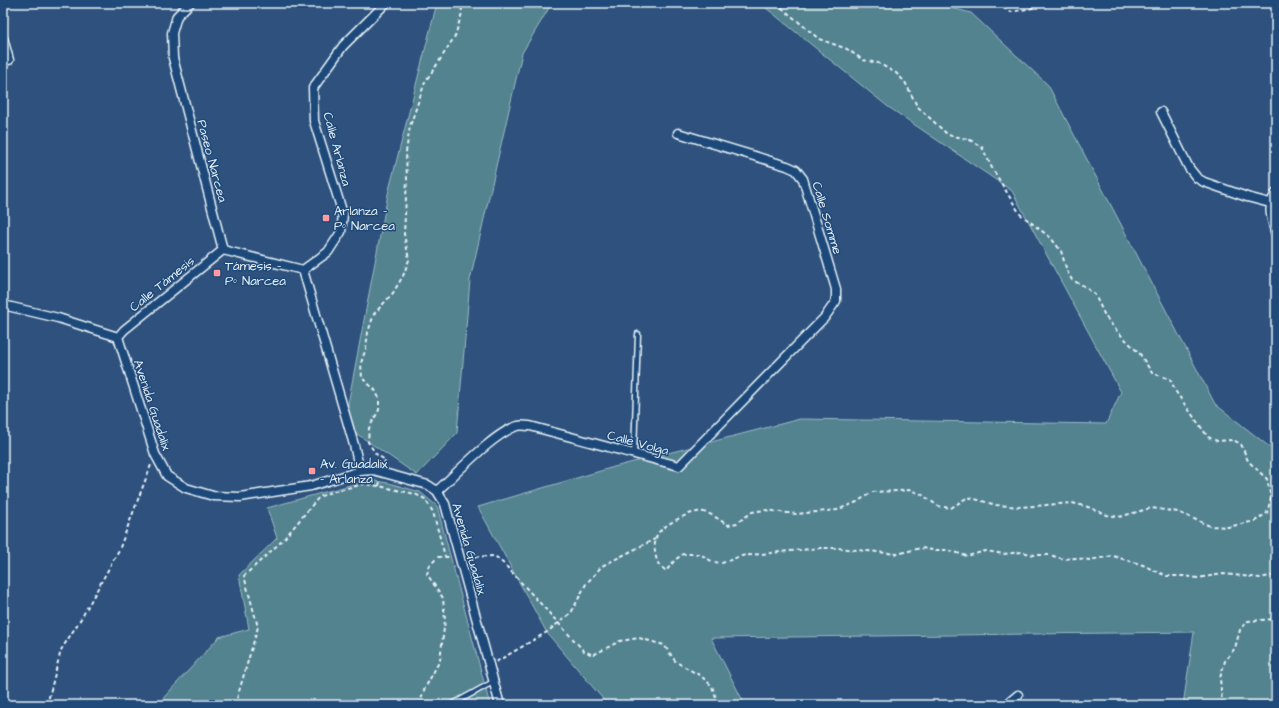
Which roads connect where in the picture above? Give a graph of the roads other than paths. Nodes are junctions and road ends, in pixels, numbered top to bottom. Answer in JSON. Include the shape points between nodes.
{"nodes":[{"id":1,"x":190,"y":3,"type":"edge"},
{"id":2,"x":386,"y":3,"type":"edge"},
{"id":3,"x":3,"y":38,"type":"edge"},
{"id":4,"x":8,"y":60,"type":"dead end"},
{"id":5,"x":1161,"y":112,"type":"dead end"},
{"id":6,"x":678,"y":133,"type":"dead end"},
{"id":7,"x":1276,"y":193,"type":"edge"},
{"id":8,"x":1270,"y":203,"type":"junction"},
{"id":9,"x":1276,"y":235,"type":"edge"},
{"id":10,"x":223,"y":250,"type":"junction"},
{"id":11,"x":303,"y":270,"type":"junction"},
{"id":12,"x":836,"y":301,"type":"joint"},
{"id":13,"x":3,"y":305,"type":"edge"},
{"id":14,"x":638,"y":334,"type":"dead end"},
{"id":15,"x":118,"y":337,"type":"junction"},
{"id":16,"x":634,"y":454,"type":"junction"},
{"id":17,"x":360,"y":471,"type":"junction"},
{"id":18,"x":437,"y":491,"type":"junction"},
{"id":19,"x":493,"y":682,"type":"junction"},
{"id":20,"x":1018,"y":695,"type":"dead end"},
{"id":21,"x":451,"y":705,"type":"edge"},
{"id":22,"x":500,"y":705,"type":"edge"},
{"id":23,"x":1006,"y":705,"type":"edge"}],
"edges":[{"from":1,"to":10,"type":"street","name":"Paseo Narcea","via":[[177,16],[172,33],[173,58]]},
{"from":2,"to":11,"type":"street","name":"Calle Arlanza","via":[[343,46],[313,88],[314,121],[343,214],[341,232],[328,252]]},
{"from":3,"to":4,"type":"street"},
{"from":5,"to":8,"type":"street","via":[[1189,168],[1197,178]]},
{"from":6,"to":12,"type":"street","name":"Calle Somme","via":[[796,170],[803,179],[836,289]]},
{"from":7,"to":8,"type":"street"},
{"from":8,"to":9,"type":"street"},
{"from":10,"to":11,"type":"street"},
{"from":10,"to":15,"type":"street","name":"Calle Támesis"},
{"from":11,"to":17,"type":"street"},
{"from":12,"to":16,"type":"street","name":"Calle Volga","via":[[825,317],[679,466]]},
{"from":13,"to":15,"type":"street","via":[[58,318]]},
{"from":14,"to":16,"type":"lane"},
{"from":15,"to":17,"type":"street","name":"Avenida Guadalix","via":[[154,454],[167,476],[186,488],[213,496],[240,497],[311,486]]},
{"from":16,"to":18,"type":"street","name":"Calle Volga","via":[[519,425],[508,429],[492,441]]},
{"from":17,"to":18,"type":"street","name":"Avenida Guadalix","via":[[382,472],[428,485]]},
{"from":18,"to":19,"type":"street","name":"Avenida Guadalix","via":[[445,504]]},
{"from":19,"to":21,"type":"lane"},
{"from":19,"to":22,"type":"street","name":"Avenida Guadalix"},
{"from":20,"to":23,"type":"street"}]}
